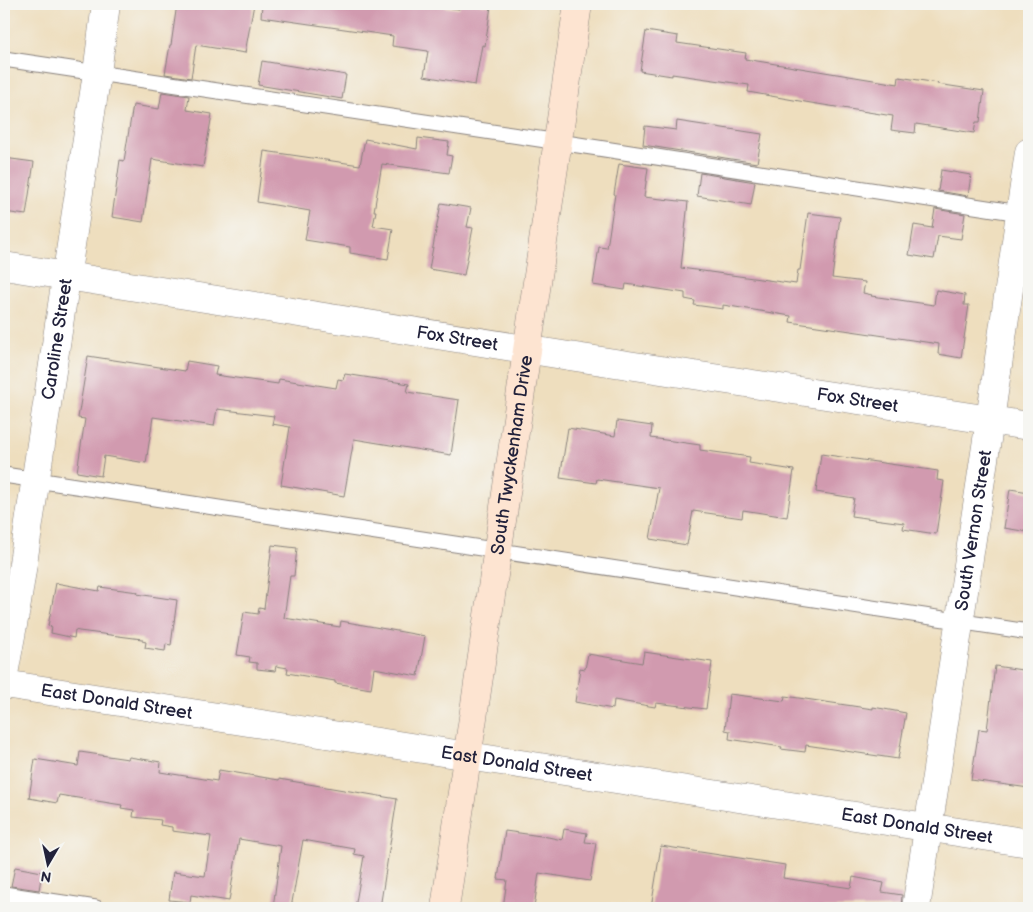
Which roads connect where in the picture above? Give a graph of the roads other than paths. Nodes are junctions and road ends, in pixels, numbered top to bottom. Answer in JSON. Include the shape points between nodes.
{"nodes":[{"id":1,"x":106,"y":4,"type":"edge"},
{"id":2,"x":578,"y":4,"type":"edge"},
{"id":3,"x":4,"y":59,"type":"edge"},
{"id":4,"x":97,"y":73,"type":"junction"},
{"id":5,"x":559,"y":142,"type":"junction"},
{"id":6,"x":1029,"y":152,"type":"edge"},
{"id":7,"x":1025,"y":214,"type":"edge"},
{"id":8,"x":4,"y":266,"type":"edge"},
{"id":9,"x":67,"y":276,"type":"junction"},
{"id":10,"x":527,"y":350,"type":"junction"},
{"id":11,"x":990,"y":420,"type":"junction"},
{"id":12,"x":1029,"y":426,"type":"edge"},
{"id":13,"x":4,"y":475,"type":"edge"},
{"id":14,"x":35,"y":480,"type":"junction"},
{"id":15,"x":498,"y":551,"type":"junction"},
{"id":16,"x":959,"y":621,"type":"junction"},
{"id":17,"x":1029,"y":632,"type":"edge"},
{"id":18,"x":4,"y":674,"type":"edge"},
{"id":19,"x":4,"y":684,"type":"edge"},
{"id":20,"x":467,"y":756,"type":"junction"},
{"id":21,"x":928,"y":827,"type":"junction"},
{"id":22,"x":1029,"y":843,"type":"edge"},
{"id":23,"x":4,"y":894,"type":"edge"},
{"id":24,"x":96,"y":908,"type":"edge"},
{"id":25,"x":445,"y":908,"type":"edge"},
{"id":26,"x":916,"y":908,"type":"edge"}],
"edges":[{"from":1,"to":4,"type":"street","name":"Caroline Street"},
{"from":2,"to":5,"type":"street","name":"South Twyckenham Drive"},
{"from":3,"to":4,"type":"lane"},
{"from":4,"to":5,"type":"lane"},
{"from":4,"to":9,"type":"street","name":"Caroline Street"},
{"from":5,"to":7,"type":"lane"},
{"from":5,"to":10,"type":"street","name":"South Twyckenham Drive"},
{"from":6,"to":7,"type":"street","name":"South Vernon Street"},
{"from":7,"to":11,"type":"street","name":"South Vernon Street"},
{"from":8,"to":9,"type":"street","name":"Fox Street"},
{"from":9,"to":10,"type":"street","name":"Fox Street"},
{"from":9,"to":14,"type":"street","name":"Caroline Street"},
{"from":10,"to":11,"type":"street","name":"Fox Street"},
{"from":10,"to":15,"type":"street","name":"South Twyckenham Drive"},
{"from":11,"to":12,"type":"street","name":"Fox Street"},
{"from":11,"to":16,"type":"street","name":"South Vernon Street"},
{"from":13,"to":14,"type":"lane"},
{"from":14,"to":15,"type":"lane"},
{"from":14,"to":18,"type":"street","name":"Caroline Street"},
{"from":15,"to":16,"type":"lane"},
{"from":15,"to":20,"type":"street","name":"South Twyckenham Drive"},
{"from":16,"to":17,"type":"lane"},
{"from":16,"to":21,"type":"street","name":"South Vernon Street"},
{"from":19,"to":20,"type":"street","name":"East Donald Street"},
{"from":20,"to":21,"type":"street","name":"East Donald Street"},
{"from":20,"to":25,"type":"street","name":"South Twyckenham Drive"},
{"from":21,"to":22,"type":"street","name":"East Donald Street"},
{"from":21,"to":26,"type":"street","name":"South Vernon Street"},
{"from":23,"to":24,"type":"lane"}]}
